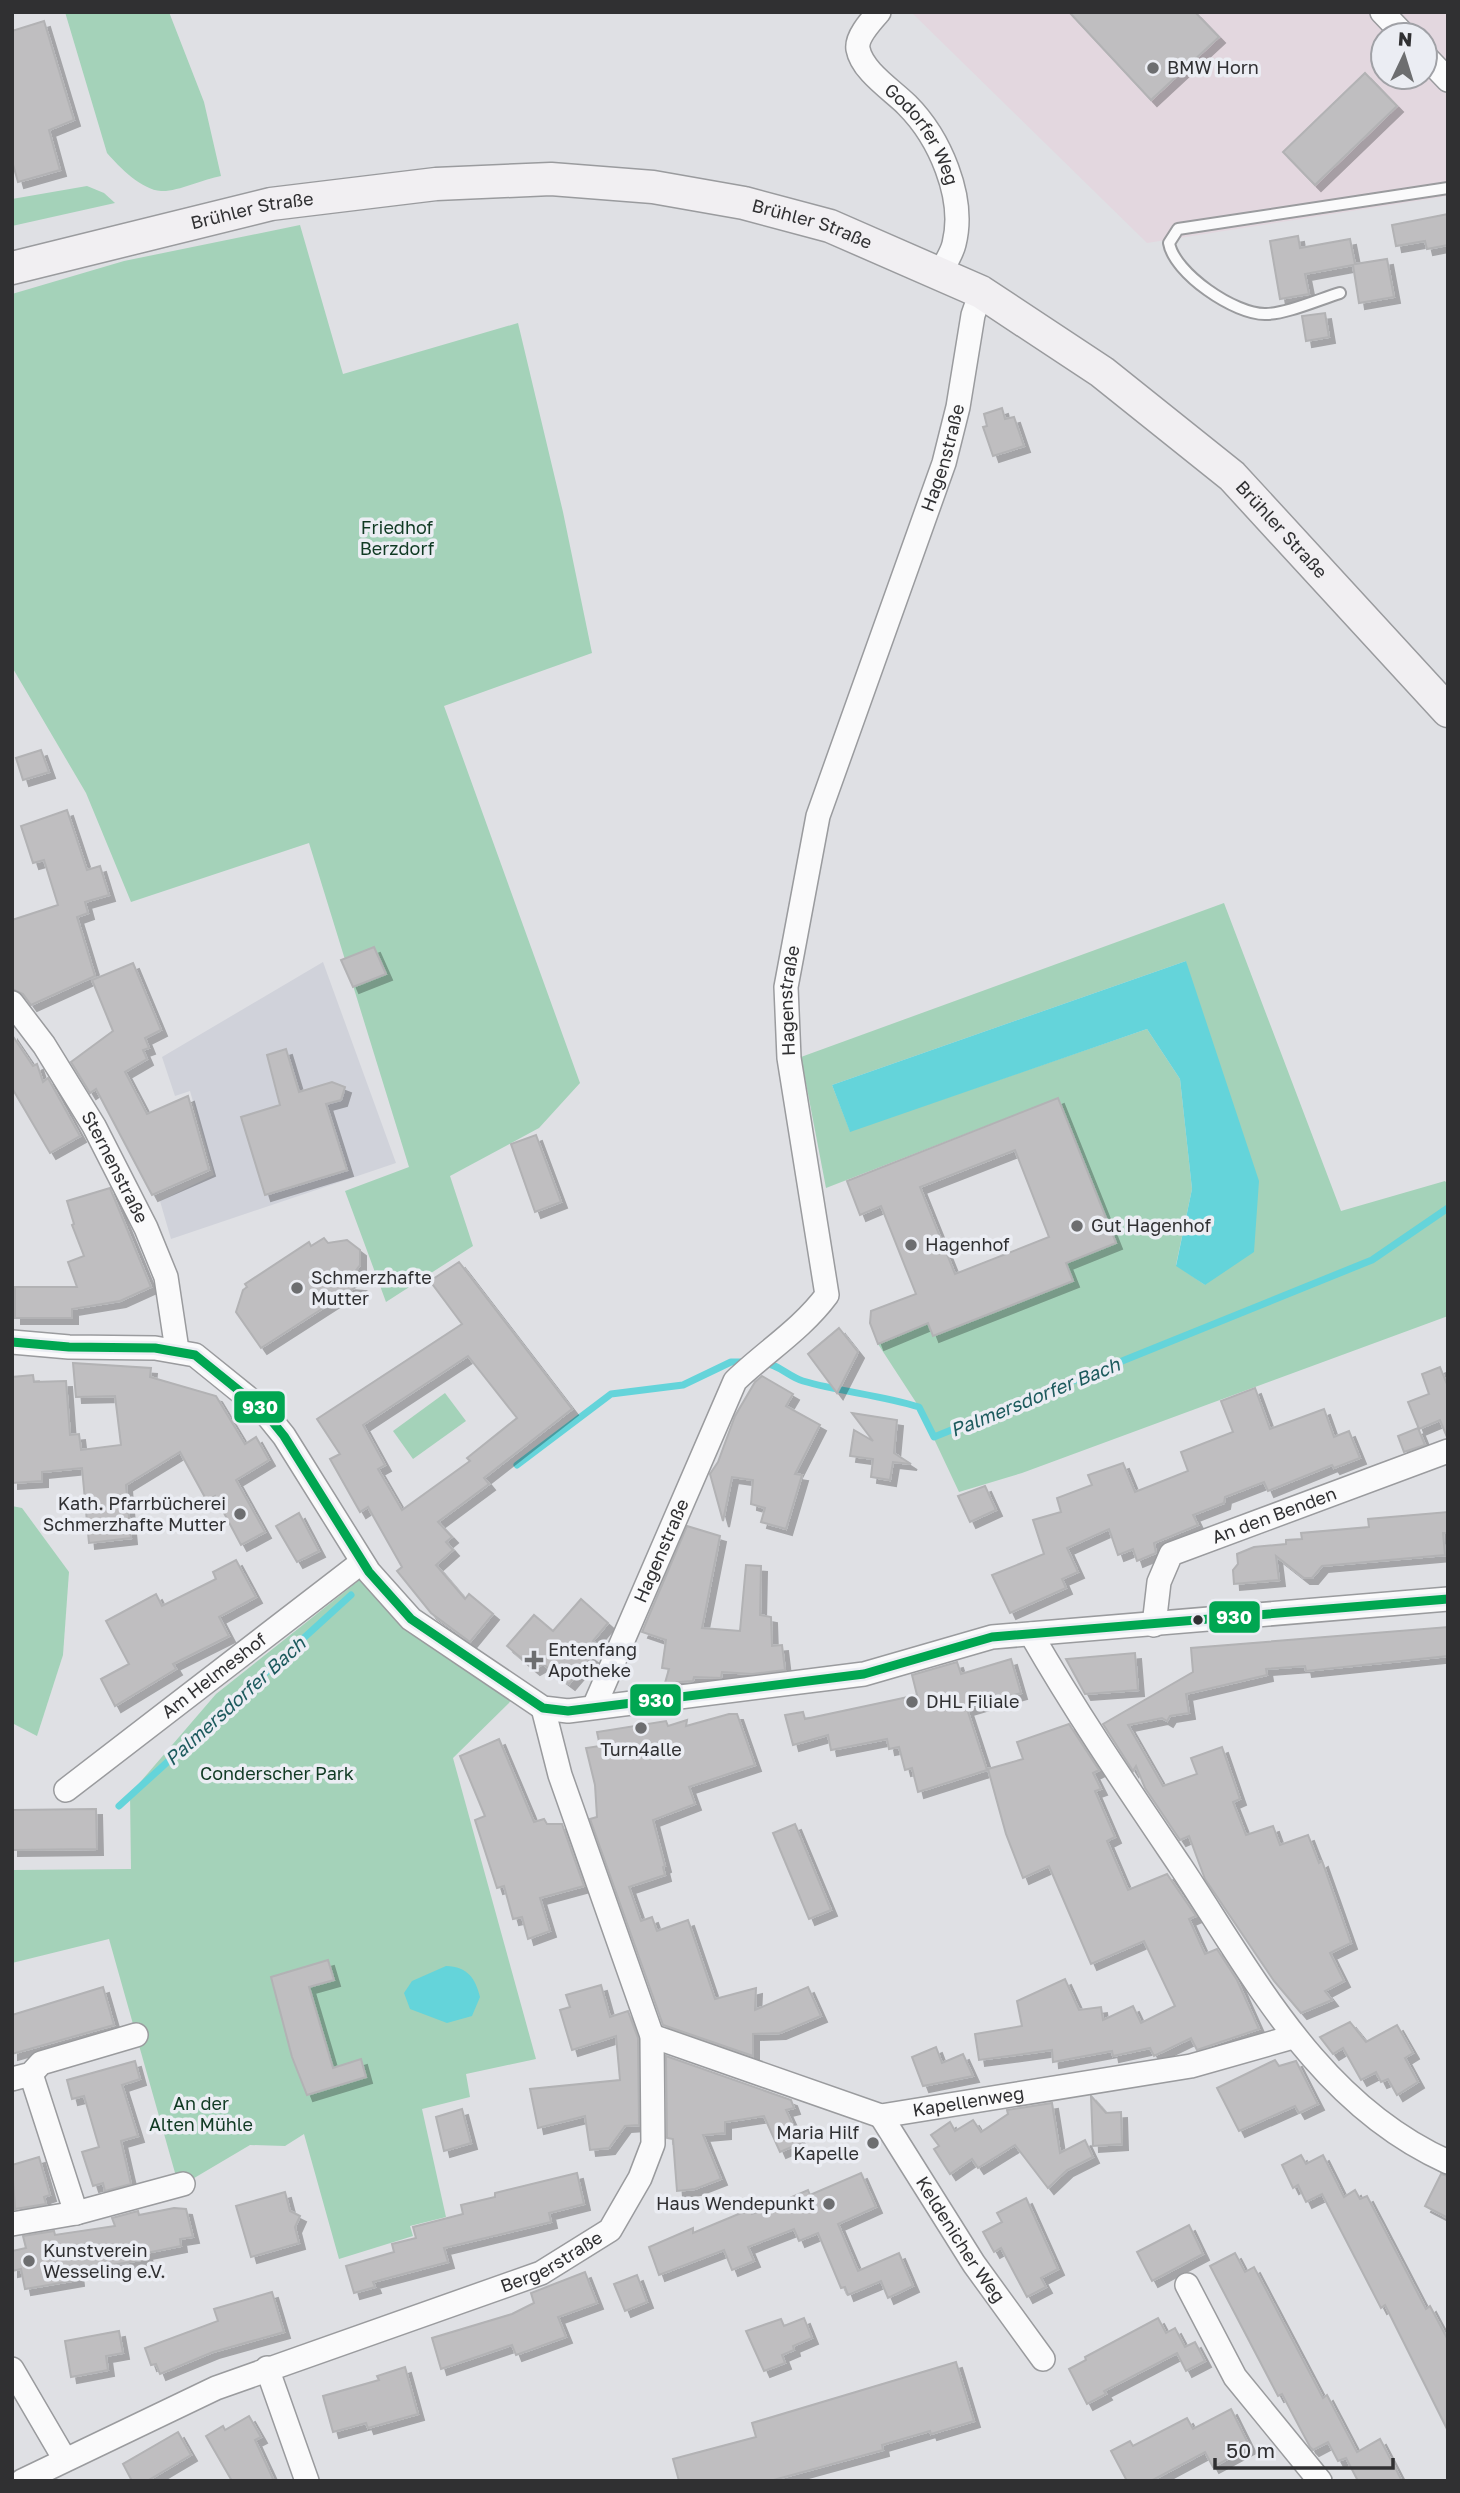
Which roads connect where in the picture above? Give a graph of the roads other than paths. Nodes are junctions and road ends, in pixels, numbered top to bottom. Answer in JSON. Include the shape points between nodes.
{"nodes":[{"id":1,"x":879,"y":12,"type":"edge"},
{"id":2,"x":1448,"y":188,"type":"edge"},
{"id":3,"x":12,"y":268,"type":"edge"},
{"id":4,"x":940,"y":273,"type":"junction"},
{"id":5,"x":981,"y":292,"type":"junction"},
{"id":6,"x":1340,"y":293,"type":"dead end"},
{"id":7,"x":1448,"y":711,"type":"edge"},
{"id":8,"x":12,"y":1003,"type":"edge"},
{"id":9,"x":12,"y":1342,"type":"edge"},
{"id":10,"x":177,"y":1349,"type":"junction"},
{"id":11,"x":1448,"y":1451,"type":"edge"},
{"id":12,"x":362,"y":1562,"type":"junction"},
{"id":13,"x":1448,"y":1599,"type":"edge"},
{"id":14,"x":1154,"y":1625,"type":"junction"},
{"id":15,"x":1031,"y":1634,"type":"junction"},
{"id":16,"x":594,"y":1707,"type":"junction"},
{"id":17,"x":543,"y":1709,"type":"junction"},
{"id":18,"x":66,"y":1790,"type":"dead end"},
{"id":19,"x":136,"y":2035,"type":"dead end"},
{"id":20,"x":652,"y":2036,"type":"junction"},
{"id":21,"x":1293,"y":2037,"type":"junction"},
{"id":22,"x":22,"y":2077,"type":"edge"},
{"id":23,"x":881,"y":2116,"type":"junction"},
{"id":24,"x":1448,"y":2162,"type":"edge"},
{"id":25,"x":183,"y":2184,"type":"dead end"},
{"id":26,"x":76,"y":2213,"type":"junction"},
{"id":27,"x":12,"y":2224,"type":"edge"},
{"id":28,"x":1187,"y":2285,"type":"dead end"},
{"id":29,"x":1043,"y":2359,"type":"dead end"},
{"id":30,"x":267,"y":2368,"type":"junction"},
{"id":31,"x":12,"y":2369,"type":"edge"},
{"id":32,"x":64,"y":2458,"type":"junction"},
{"id":33,"x":22,"y":2481,"type":"edge"},
{"id":34,"x":307,"y":2481,"type":"edge"},
{"id":35,"x":1320,"y":2481,"type":"edge"}],
"edges":[{"from":1,"to":4,"type":"street","name":"Godorfer Weg","via":[[858,41],[858,51],[874,74],[910,108],[944,159],[956,209],[955,243]]},
{"from":2,"to":6,"type":"lane","via":[[1178,229],[1169,243],[1171,254],[1194,279],[1229,305],[1266,314]]},
{"from":3,"to":4,"type":"main road","name":"Brühler Straße","via":[[271,204],[436,184],[551,178],[653,187],[744,203],[830,226]]},
{"from":4,"to":5,"type":"main road","name":"Brühler Straße"},
{"from":5,"to":7,"type":"main road","name":"Brühler Straße","via":[[1102,372],[1232,476]]},
{"from":5,"to":16,"type":"street","name":"Hagenstraße","via":[[944,463],[818,816],[786,987],[789,1058],[827,1295],[735,1381]]},
{"from":8,"to":10,"type":"street","name":"Sternenstraße","via":[[94,1126],[141,1218],[166,1277]]},
{"from":9,"to":10,"type":"street"},
{"from":10,"to":12,"type":"street","via":[[195,1355],[263,1409]]},
{"from":11,"to":14,"type":"street","name":"An den Benden","via":[[1171,1554],[1159,1582]]},
{"from":12,"to":17,"type":"street","via":[[418,1625]]},
{"from":12,"to":18,"type":"street","name":"Am Helmeshof"},
{"from":13,"to":14,"type":"street"},
{"from":14,"to":15,"type":"street"},
{"from":15,"to":16,"type":"street","via":[[961,1644],[864,1674]]},
{"from":15,"to":21,"type":"street","via":[[1067,1697]]},
{"from":16,"to":17,"type":"street"},
{"from":17,"to":20,"type":"street","name":"Bergerstraße","via":[[560,1775]]},
{"from":19,"to":22,"type":"street","via":[[41,2063]]},
{"from":20,"to":23,"type":"street","name":"Kapellenweg"},
{"from":20,"to":30,"type":"street","name":"Bergerstraße","via":[[653,2144],[640,2178],[610,2230],[541,2273]]},
{"from":21,"to":23,"type":"street","name":"Kapellenweg","via":[[1191,2066]]},
{"from":21,"to":24,"type":"street","via":[[1341,2092],[1400,2137]]},
{"from":22,"to":26,"type":"street"},
{"from":23,"to":29,"type":"street","name":"Keldenicher Weg","via":[[974,2264]]},
{"from":25,"to":26,"type":"street"},
{"from":26,"to":27,"type":"street"},
{"from":28,"to":35,"type":"street","via":[[1235,2378]]},
{"from":30,"to":32,"type":"street","name":"Bergerstraße"},
{"from":30,"to":34,"type":"street"},
{"from":31,"to":32,"type":"street"},
{"from":32,"to":33,"type":"street","name":"Bergerstraße"}]}
